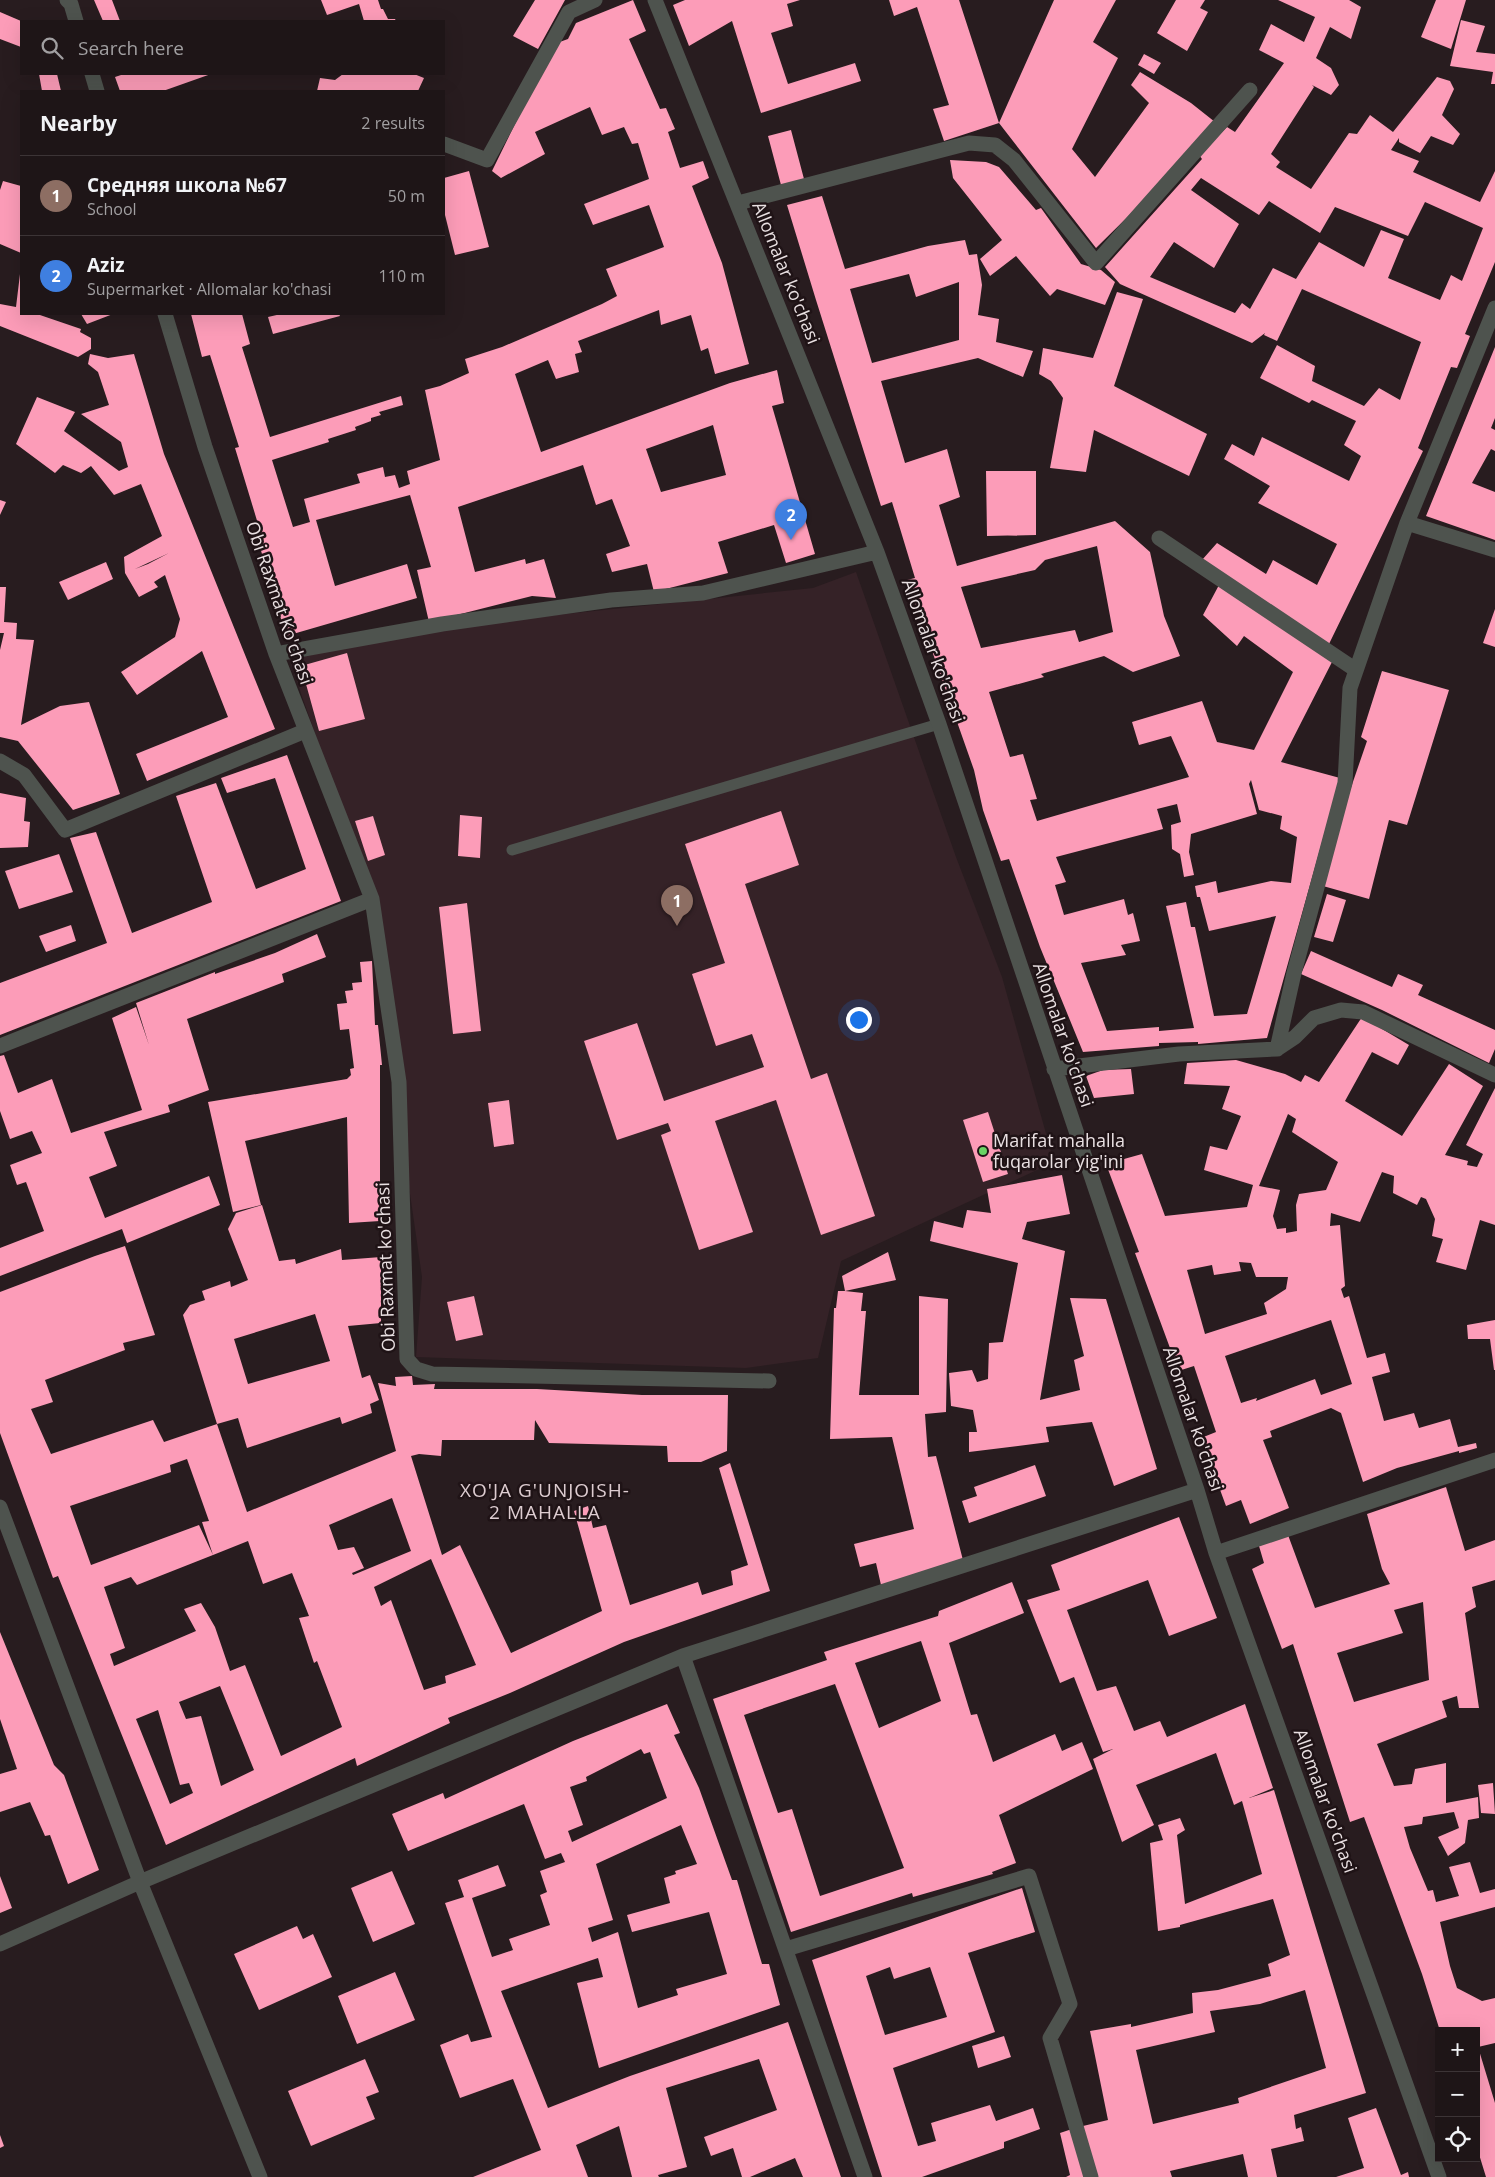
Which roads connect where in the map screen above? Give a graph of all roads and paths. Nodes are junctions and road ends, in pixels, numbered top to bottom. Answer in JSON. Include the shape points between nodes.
{"nodes":[{"id":1,"x":67,"y":0,"type":"edge"},
{"id":2,"x":595,"y":0,"type":"edge"},
{"id":3,"x":655,"y":0,"type":"edge"},
{"id":4,"x":76,"y":20,"type":"edge"},
{"id":5,"x":92,"y":75,"type":"edge"},
{"id":6,"x":97,"y":90,"type":"edge"},
{"id":7,"x":1250,"y":90,"type":"dead end"},
{"id":8,"x":445,"y":144,"type":"edge"},
{"id":9,"x":738,"y":203,"type":"junction"},
{"id":10,"x":1495,"y":308,"type":"edge"},
{"id":11,"x":165,"y":315,"type":"edge"},
{"id":12,"x":1407,"y":523,"type":"junction"},
{"id":13,"x":1159,"y":538,"type":"dead end"},
{"id":14,"x":1495,"y":550,"type":"edge"},
{"id":15,"x":877,"y":552,"type":"junction"},
{"id":16,"x":276,"y":654,"type":"junction"},
{"id":17,"x":1356,"y":670,"type":"junction"},
{"id":18,"x":939,"y":724,"type":"junction"},
{"id":19,"x":305,"y":731,"type":"junction"},
{"id":20,"x":0,"y":761,"type":"edge"},
{"id":21,"x":512,"y":850,"type":"dead end"},
{"id":22,"x":372,"y":899,"type":"junction"},
{"id":23,"x":0,"y":1046,"type":"edge"},
{"id":24,"x":1277,"y":1049,"type":"junction"},
{"id":25,"x":1054,"y":1069,"type":"junction"},
{"id":26,"x":1495,"y":1075,"type":"edge"},
{"id":27,"x":769,"y":1381,"type":"dead end"},
{"id":28,"x":1495,"y":1460,"type":"edge"},
{"id":29,"x":1198,"y":1490,"type":"junction"},
{"id":30,"x":0,"y":1507,"type":"edge"},
{"id":31,"x":1216,"y":1553,"type":"junction"},
{"id":32,"x":682,"y":1656,"type":"junction"},
{"id":33,"x":140,"y":1882,"type":"junction"},
{"id":34,"x":0,"y":1944,"type":"edge"},
{"id":35,"x":786,"y":1949,"type":"junction"},
{"id":36,"x":260,"y":2177,"type":"edge"},
{"id":37,"x":865,"y":2177,"type":"edge"},
{"id":38,"x":1091,"y":2177,"type":"edge"},
{"id":39,"x":1439,"y":2177,"type":"edge"}],
"edges":[{"from":1,"to":4,"type":"street"},
{"from":2,"to":8,"type":"street","via":[[569,12],[487,160]]},
{"from":3,"to":9,"type":"street","name":"Allomalar ko'chasi"},
{"from":5,"to":6,"type":"street"},
{"from":7,"to":9,"type":"street","via":[[1096,263],[1014,160],[995,145],[969,143]]},
{"from":9,"to":15,"type":"street","name":"Allomalar ko'chasi"},
{"from":10,"to":12,"type":"street"},
{"from":11,"to":16,"type":"street","name":"Obi Raxmat Ko'chasi","via":[[205,447]]},
{"from":12,"to":14,"type":"street"},
{"from":12,"to":17,"type":"street"},
{"from":13,"to":17,"type":"street"},
{"from":15,"to":16,"type":"street","via":[[704,593],[611,600],[451,622]]},
{"from":15,"to":18,"type":"street","name":"Allomalar ko'chasi"},
{"from":16,"to":19,"type":"street","name":"Obi Raxmat Ko'chasi"},
{"from":17,"to":24,"type":"street","via":[[1350,688],[1345,784]]},
{"from":18,"to":21,"type":"lane"},
{"from":18,"to":25,"type":"street","name":"Allomalar ko'chasi"},
{"from":19,"to":20,"type":"street","via":[[65,830],[24,775]]},
{"from":19,"to":22,"type":"street","name":"Obi Raxmat Ko'chasi"},
{"from":22,"to":23,"type":"street"},
{"from":22,"to":27,"type":"street","name":"Obi Raxmat ko'chasi","via":[[399,1082],[407,1359],[416,1370],[432,1374]]},
{"from":24,"to":25,"type":"street","via":[[1179,1054]]},
{"from":24,"to":26,"type":"street","via":[[1314,1018],[1341,1010],[1363,1012]]},
{"from":25,"to":29,"type":"street","name":"Allomalar ko'chasi"},
{"from":28,"to":31,"type":"street"},
{"from":29,"to":31,"type":"street","name":"Allomalar ko'chasi"},
{"from":29,"to":32,"type":"street"},
{"from":30,"to":33,"type":"street"},
{"from":31,"to":39,"type":"street","name":"Allomalar ko'chasi"},
{"from":32,"to":33,"type":"street"},
{"from":32,"to":35,"type":"street"},
{"from":33,"to":34,"type":"street"},
{"from":33,"to":36,"type":"street"},
{"from":35,"to":37,"type":"street"},
{"from":35,"to":38,"type":"street","via":[[1029,1876],[1070,2004],[1050,2038]]}]}
